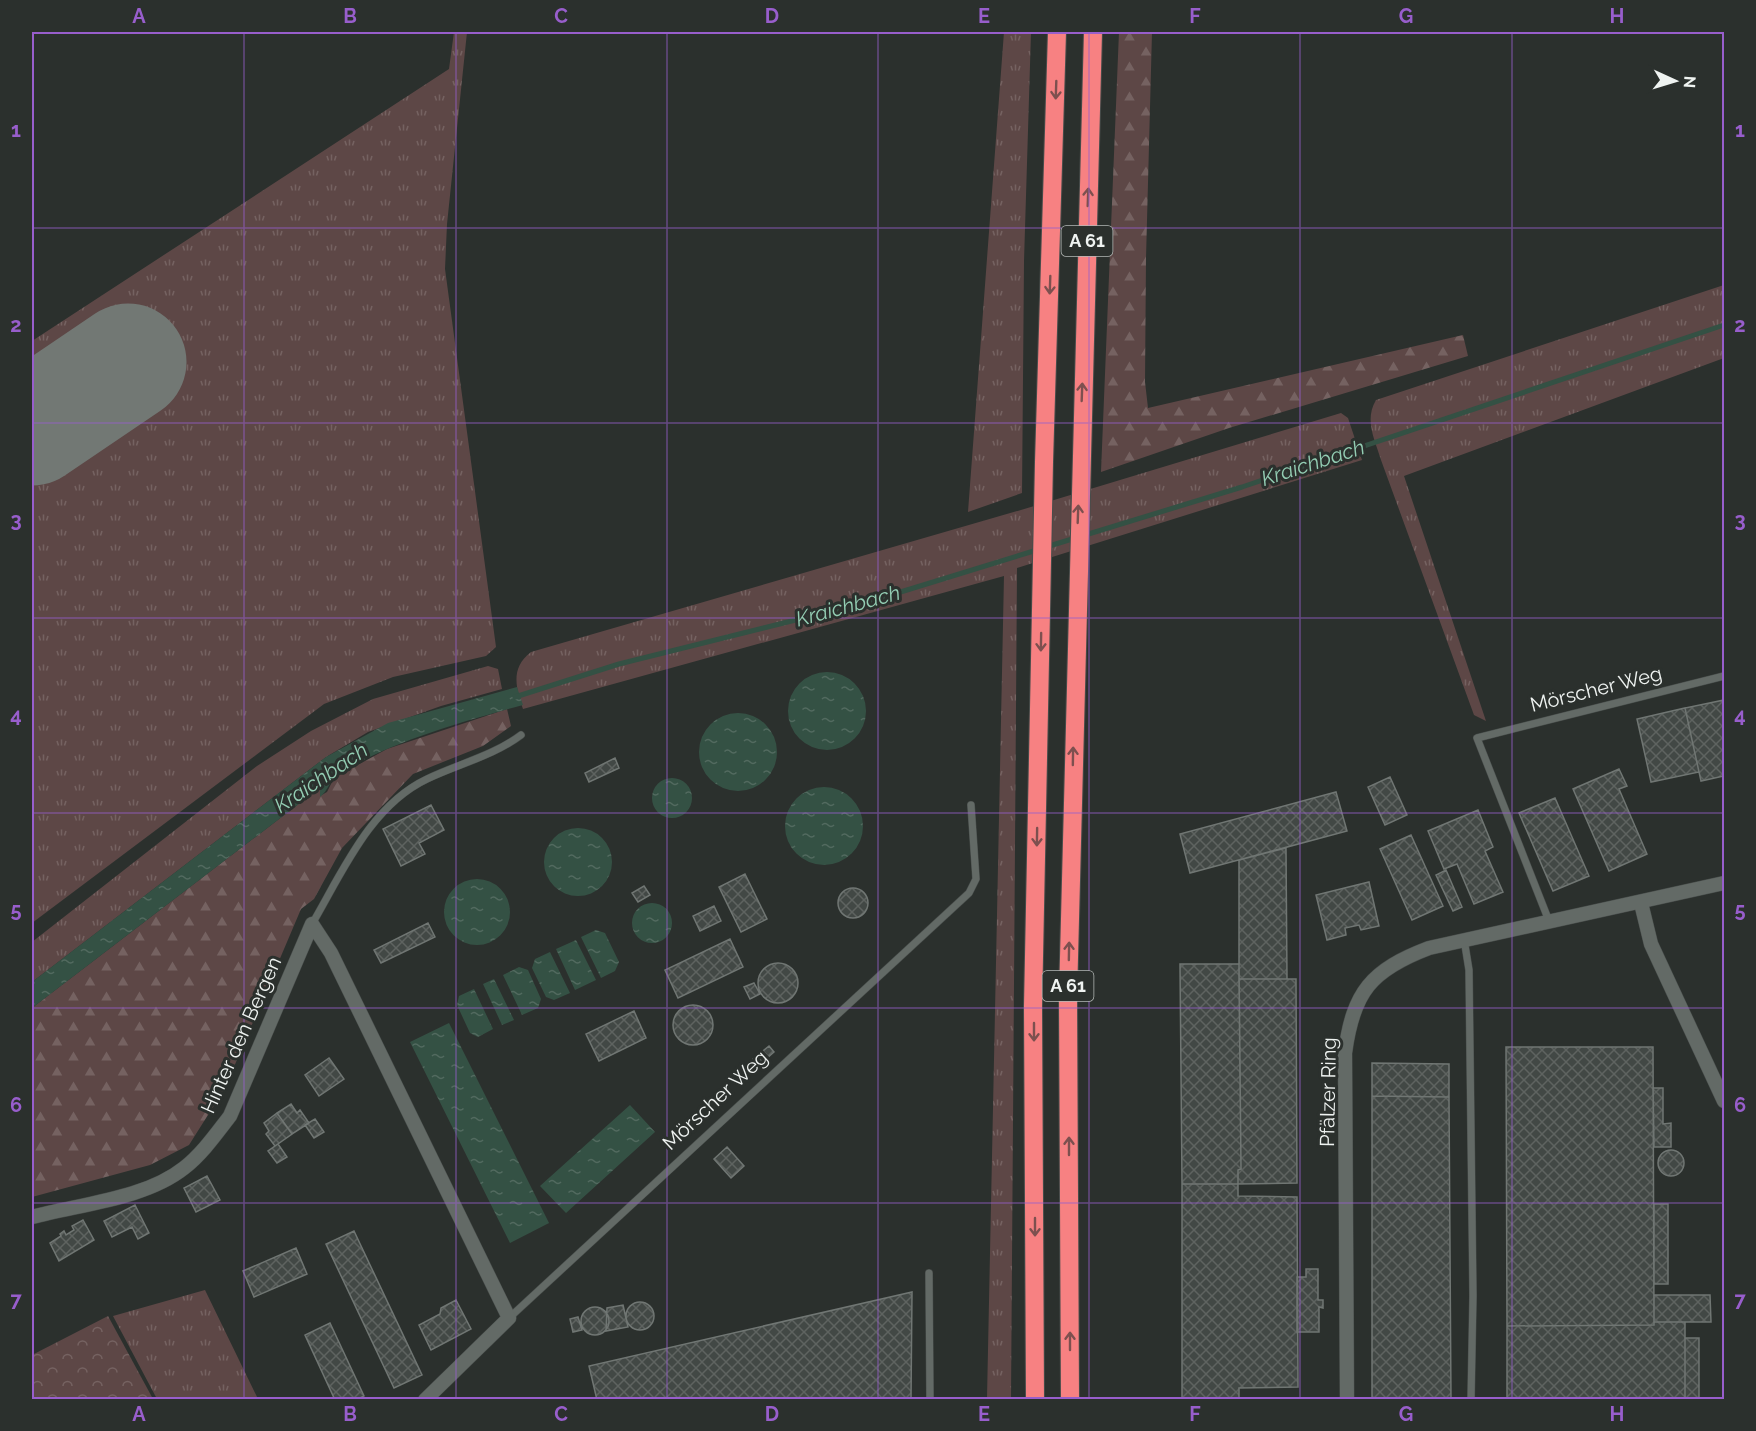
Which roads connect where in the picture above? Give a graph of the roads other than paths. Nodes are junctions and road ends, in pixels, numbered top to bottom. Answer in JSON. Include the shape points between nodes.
{"nodes":[{"id":1,"x":1057,"y":32,"type":"edge"},
{"id":2,"x":1093,"y":32,"type":"edge"},
{"id":3,"x":1725,"y":676,"type":"edge"},
{"id":4,"x":521,"y":735,"type":"dead end"},
{"id":5,"x":971,"y":805,"type":"dead end"},
{"id":6,"x":1725,"y":884,"type":"edge"},
{"id":7,"x":1641,"y":903,"type":"junction"},
{"id":8,"x":1549,"y":921,"type":"junction"},
{"id":9,"x":312,"y":924,"type":"junction"},
{"id":10,"x":1464,"y":939,"type":"junction"},
{"id":11,"x":1725,"y":1101,"type":"edge"},
{"id":12,"x":32,"y":1217,"type":"edge"},
{"id":13,"x":929,"y":1273,"type":"dead end"},
{"id":14,"x":509,"y":1318,"type":"junction"},
{"id":15,"x":425,"y":1400,"type":"edge"},
{"id":16,"x":930,"y":1400,"type":"edge"},
{"id":17,"x":1035,"y":1400,"type":"edge"},
{"id":18,"x":1070,"y":1400,"type":"edge"},
{"id":19,"x":1347,"y":1400,"type":"edge"},
{"id":20,"x":1471,"y":1400,"type":"edge"}],
"edges":[{"from":1,"to":17,"type":"highway","number":"A 61","one_way":true,"via":[[1033,1006]]},
{"from":18,"to":2,"type":"highway","number":"A 61","one_way":true,"via":[[1068,996]]},
{"from":3,"to":8,"type":"lane","name":"Mörscher Weg","via":[[1477,738]]},
{"from":4,"to":9,"type":"lane","via":[[505,747],[424,780],[387,808],[362,837]]},
{"from":5,"to":14,"type":"lane","name":"Mörscher Weg","via":[[976,879],[969,893]]},
{"from":6,"to":7,"type":"street","name":"Pfälzer Ring"},
{"from":7,"to":8,"type":"street","name":"Pfälzer Ring"},
{"from":7,"to":11,"type":"street","via":[[1651,944]]},
{"from":8,"to":10,"type":"street","name":"Pfälzer Ring"},
{"from":9,"to":12,"type":"street","name":"Hinter den Bergen","via":[[230,1116],[210,1143],[185,1168],[155,1186]]},
{"from":9,"to":14,"type":"street","via":[[331,953]]},
{"from":10,"to":19,"type":"street","name":"Pfälzer Ring","via":[[1399,960],[1378,975],[1357,999],[1350,1020],[1345,1053]]},
{"from":10,"to":20,"type":"lane","via":[[1470,970]]},
{"from":13,"to":16,"type":"lane"},
{"from":14,"to":15,"type":"street","name":"Mörscher Weg"}]}
